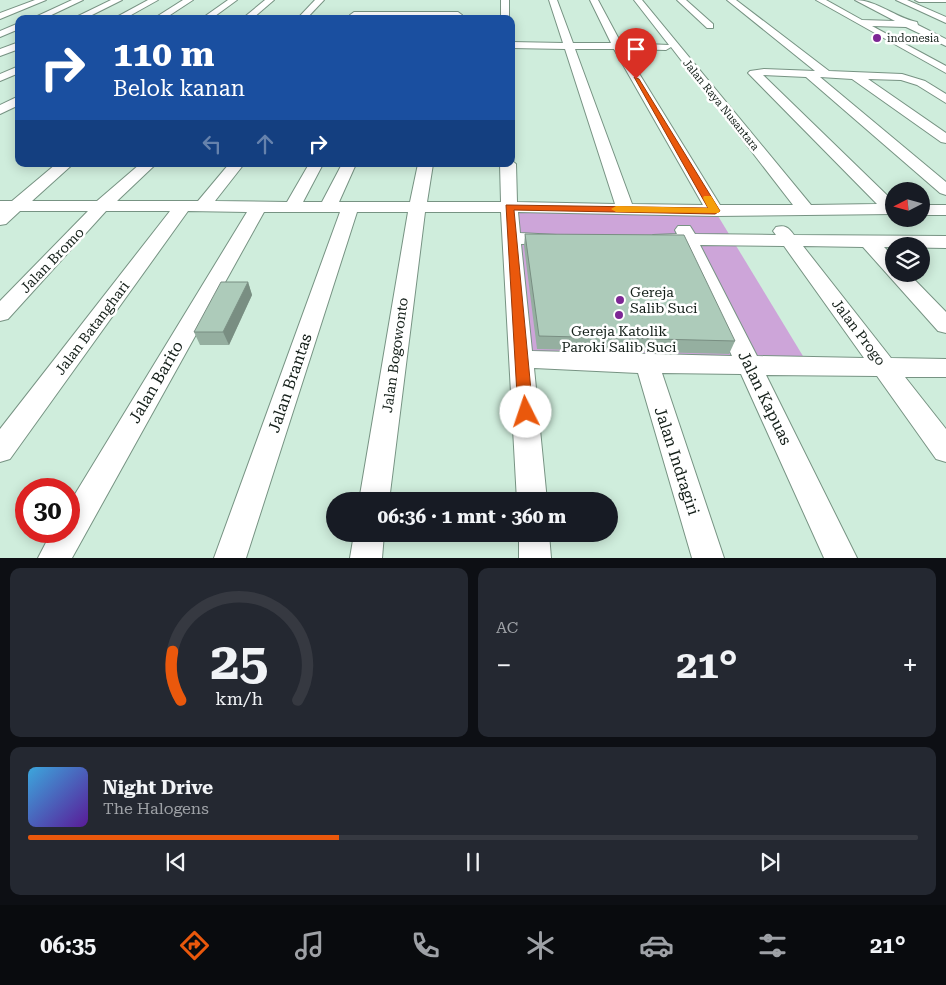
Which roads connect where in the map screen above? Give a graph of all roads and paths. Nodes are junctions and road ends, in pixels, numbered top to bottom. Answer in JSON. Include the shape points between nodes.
{"nodes":[{"id":1,"x":42,"y":0,"type":"edge"},
{"id":2,"x":80,"y":0,"type":"edge"},
{"id":3,"x":118,"y":0,"type":"edge"},
{"id":4,"x":154,"y":0,"type":"edge"},
{"id":5,"x":190,"y":0,"type":"edge"},
{"id":6,"x":233,"y":0,"type":"edge"},
{"id":7,"x":270,"y":0,"type":"edge"},
{"id":8,"x":320,"y":0,"type":"edge"},
{"id":9,"x":505,"y":0,"type":"edge"},
{"id":10,"x":553,"y":0,"type":"edge"},
{"id":11,"x":594,"y":0,"type":"edge"},
{"id":12,"x":630,"y":0,"type":"edge"},
{"id":13,"x":638,"y":0,"type":"edge"},
{"id":14,"x":681,"y":0,"type":"edge"},
{"id":15,"x":731,"y":0,"type":"edge"},
{"id":16,"x":820,"y":0,"type":"edge"},
{"id":17,"x":859,"y":0,"type":"edge"},
{"id":18,"x":866,"y":0,"type":"edge"},
{"id":19,"x":900,"y":0,"type":"edge"},
{"id":20,"x":919,"y":0,"type":"edge"},
{"id":21,"x":940,"y":0,"type":"edge"},
{"id":22,"x":946,"y":2,"type":"edge"},
{"id":23,"x":360,"y":8,"type":"dead end"},
{"id":24,"x":458,"y":14,"type":"edge"},
{"id":25,"x":44,"y":15,"type":"edge"},
{"id":26,"x":85,"y":15,"type":"edge"},
{"id":27,"x":125,"y":15,"type":"edge"},
{"id":28,"x":164,"y":15,"type":"edge"},
{"id":29,"x":211,"y":15,"type":"edge"},
{"id":30,"x":251,"y":15,"type":"edge"},
{"id":31,"x":305,"y":15,"type":"edge"},
{"id":32,"x":355,"y":15,"type":"edge"},
{"id":33,"x":423,"y":15,"type":"edge"},
{"id":34,"x":505,"y":15,"type":"edge"},
{"id":35,"x":0,"y":16,"type":"edge"},
{"id":36,"x":946,"y":20,"type":"edge"},
{"id":37,"x":860,"y":22,"type":"junction"},
{"id":38,"x":910,"y":23,"type":"junction"},
{"id":39,"x":710,"y":26,"type":"dead end"},
{"id":40,"x":15,"y":28,"type":"edge"},
{"id":41,"x":0,"y":35,"type":"edge"},
{"id":42,"x":15,"y":36,"type":"edge"},
{"id":43,"x":946,"y":39,"type":"edge"},
{"id":44,"x":946,"y":44,"type":"edge"},
{"id":45,"x":515,"y":45,"type":"edge"},
{"id":46,"x":569,"y":46,"type":"junction"},
{"id":47,"x":617,"y":46,"type":"junction"},
{"id":48,"x":15,"y":47,"type":"edge"},
{"id":49,"x":666,"y":47,"type":"junction"},
{"id":50,"x":0,"y":53,"type":"edge"},
{"id":51,"x":878,"y":63,"type":"dead end"},
{"id":52,"x":946,"y":70,"type":"edge"},
{"id":53,"x":15,"y":71,"type":"edge"},
{"id":54,"x":808,"y":74,"type":"junction"},
{"id":55,"x":826,"y":74,"type":"junction"},
{"id":56,"x":856,"y":76,"type":"junction"},
{"id":57,"x":898,"y":77,"type":"junction"},
{"id":58,"x":0,"y":78,"type":"edge"},
{"id":59,"x":946,"y":99,"type":"edge"},
{"id":60,"x":15,"y":102,"type":"edge"},
{"id":61,"x":0,"y":110,"type":"edge"},
{"id":62,"x":0,"y":114,"type":"edge"},
{"id":63,"x":15,"y":116,"type":"edge"},
{"id":64,"x":946,"y":139,"type":"edge"},
{"id":65,"x":61,"y":167,"type":"edge"},
{"id":66,"x":146,"y":167,"type":"edge"},
{"id":67,"x":234,"y":167,"type":"edge"},
{"id":68,"x":314,"y":167,"type":"edge"},
{"id":69,"x":348,"y":167,"type":"edge"},
{"id":70,"x":425,"y":167,"type":"edge"},
{"id":71,"x":508,"y":167,"type":"edge"},
{"id":72,"x":946,"y":190,"type":"edge"},
{"id":73,"x":885,"y":202,"type":"edge"},
{"id":74,"x":8,"y":206,"type":"edge"},
{"id":75,"x":104,"y":206,"type":"junction"},
{"id":76,"x":193,"y":206,"type":"junction"},
{"id":77,"x":258,"y":206,"type":"junction"},
{"id":78,"x":292,"y":207,"type":"junction"},
{"id":79,"x":339,"y":207,"type":"junction"},
{"id":80,"x":509,"y":207,"type":"junction"},
{"id":81,"x":417,"y":208,"type":"junction"},
{"id":82,"x":625,"y":209,"type":"junction"},
{"id":83,"x":885,"y":209,"type":"edge"},
{"id":84,"x":784,"y":210,"type":"junction"},
{"id":85,"x":930,"y":210,"type":"edge"},
{"id":86,"x":946,"y":210,"type":"edge"},
{"id":87,"x":675,"y":211,"type":"junction"},
{"id":88,"x":715,"y":211,"type":"junction"},
{"id":89,"x":0,"y":220,"type":"edge"},
{"id":90,"x":512,"y":238,"type":"junction"},
{"id":91,"x":571,"y":239,"type":"edge"},
{"id":92,"x":640,"y":239,"type":"edge"},
{"id":93,"x":689,"y":239,"type":"junction"},
{"id":94,"x":788,"y":239,"type":"junction"},
{"id":95,"x":868,"y":241,"type":"junction"},
{"id":96,"x":946,"y":242,"type":"edge"},
{"id":97,"x":885,"y":259,"type":"edge"},
{"id":98,"x":906,"y":282,"type":"edge"},
{"id":99,"x":0,"y":314,"type":"edge"},
{"id":100,"x":946,"y":325,"type":"edge"},
{"id":101,"x":522,"y":359,"type":"junction"},
{"id":102,"x":647,"y":364,"type":"junction"},
{"id":103,"x":749,"y":366,"type":"junction"},
{"id":104,"x":886,"y":367,"type":"junction"},
{"id":105,"x":946,"y":368,"type":"edge"},
{"id":106,"x":0,"y":450,"type":"edge"},
{"id":107,"x":946,"y":450,"type":"edge"},
{"id":108,"x":375,"y":492,"type":"edge"},
{"id":109,"x":531,"y":492,"type":"edge"},
{"id":110,"x":369,"y":542,"type":"edge"},
{"id":111,"x":534,"y":542,"type":"edge"},
{"id":112,"x":54,"y":558,"type":"edge"},
{"id":113,"x":230,"y":558,"type":"edge"},
{"id":114,"x":366,"y":558,"type":"edge"},
{"id":115,"x":535,"y":558,"type":"edge"},
{"id":116,"x":708,"y":558,"type":"edge"},
{"id":117,"x":841,"y":558,"type":"edge"}],
"edges":[{"from":1,"to":35,"type":"street"},
{"from":2,"to":25,"type":"street"},
{"from":3,"to":26,"type":"street"},
{"from":4,"to":27,"type":"street"},
{"from":5,"to":28,"type":"street"},
{"from":6,"to":29,"type":"street"},
{"from":7,"to":30,"type":"street"},
{"from":8,"to":31,"type":"street"},
{"from":9,"to":34,"type":"street"},
{"from":10,"to":46,"type":"street"},
{"from":11,"to":47,"type":"street"},
{"from":12,"to":49,"type":"street"},
{"from":13,"to":84,"type":"street","name":"Jalan Raya Nusantara"},
{"from":14,"to":39,"type":"street"},
{"from":15,"to":55,"type":"street"},
{"from":16,"to":37,"type":"street"},
{"from":17,"to":38,"type":"street"},
{"from":18,"to":38,"type":"street"},
{"from":19,"to":36,"type":"street"},
{"from":20,"to":21,"type":"street"},
{"from":21,"to":22,"type":"street"},
{"from":23,"to":32,"type":"street"},
{"from":24,"to":33,"type":"street"},
{"from":37,"to":38,"type":"street"},
{"from":37,"to":52,"type":"street"},
{"from":38,"to":43,"type":"street"},
{"from":38,"to":44,"type":"street"},
{"from":40,"to":41,"type":"street"},
{"from":41,"to":42,"type":"street"},
{"from":45,"to":46,"type":"street"},
{"from":46,"to":47,"type":"street"},
{"from":46,"to":82,"type":"street"},
{"from":47,"to":49,"type":"street"},
{"from":47,"to":88,"type":"street"},
{"from":48,"to":50,"type":"street"},
{"from":49,"to":84,"type":"street"},
{"from":51,"to":57,"type":"street"},
{"from":53,"to":58,"type":"street"},
{"from":54,"to":55,"type":"street"},
{"from":54,"to":72,"type":"street"},
{"from":54,"to":73,"type":"street","via":[[754,73]]},
{"from":55,"to":56,"type":"street"},
{"from":56,"to":57,"type":"street"},
{"from":56,"to":64,"type":"street"},
{"from":57,"to":59,"type":"street","via":[[913,80]]},
{"from":60,"to":61,"type":"street"},
{"from":62,"to":63,"type":"street"},
{"from":65,"to":74,"type":"street"},
{"from":66,"to":75,"type":"street","name":"Jalan Bromo"},
{"from":67,"to":76,"type":"street","name":"Jalan Batanghari"},
{"from":68,"to":78,"type":"street"},
{"from":69,"to":79,"type":"street","name":"Jalan Brantas"},
{"from":70,"to":81,"type":"street","name":"Jalan Bogowonto"},
{"from":71,"to":80,"type":"street"},
{"from":74,"to":75,"type":"street"},
{"from":74,"to":89,"type":"street"},
{"from":75,"to":76,"type":"street"},
{"from":75,"to":99,"type":"street","name":"Jalan Bromo"},
{"from":76,"to":77,"type":"street"},
{"from":76,"to":106,"type":"street","name":"Jalan Batanghari"},
{"from":77,"to":78,"type":"street"},
{"from":77,"to":112,"type":"street","name":"Jalan Barito"},
{"from":78,"to":79,"type":"street"},
{"from":79,"to":81,"type":"street"},
{"from":79,"to":113,"type":"street","name":"Jalan Brantas"},
{"from":80,"to":81,"type":"street"},
{"from":80,"to":82,"type":"street"},
{"from":80,"to":90,"type":"street"},
{"from":81,"to":108,"type":"street","name":"Jalan Bogowonto"},
{"from":82,"to":87,"type":"street"},
{"from":83,"to":84,"type":"street"},
{"from":84,"to":88,"type":"street"},
{"from":84,"to":94,"type":"street","name":"Jalan Progo"},
{"from":85,"to":86,"type":"street"},
{"from":87,"to":88,"type":"street"},
{"from":87,"to":93,"type":"street","name":"Jalan Kapuas"},
{"from":90,"to":91,"type":"street"},
{"from":90,"to":101,"type":"street"},
{"from":92,"to":93,"type":"street"},
{"from":93,"to":94,"type":"street"},
{"from":93,"to":103,"type":"street","name":"Jalan Kapuas"},
{"from":94,"to":95,"type":"street"},
{"from":94,"to":104,"type":"street","name":"Jalan Progo"},
{"from":95,"to":96,"type":"street"},
{"from":95,"to":97,"type":"street"},
{"from":98,"to":100,"type":"street"},
{"from":101,"to":102,"type":"street"},
{"from":101,"to":109,"type":"street"},
{"from":102,"to":103,"type":"street"},
{"from":102,"to":116,"type":"street","name":"Jalan Indragiri"},
{"from":103,"to":104,"type":"street"},
{"from":103,"to":117,"type":"street","name":"Jalan Kapuas"},
{"from":104,"to":105,"type":"street"},
{"from":104,"to":107,"type":"street","name":"Jalan Progo"},
{"from":110,"to":114,"type":"street"},
{"from":111,"to":115,"type":"street"}]}
